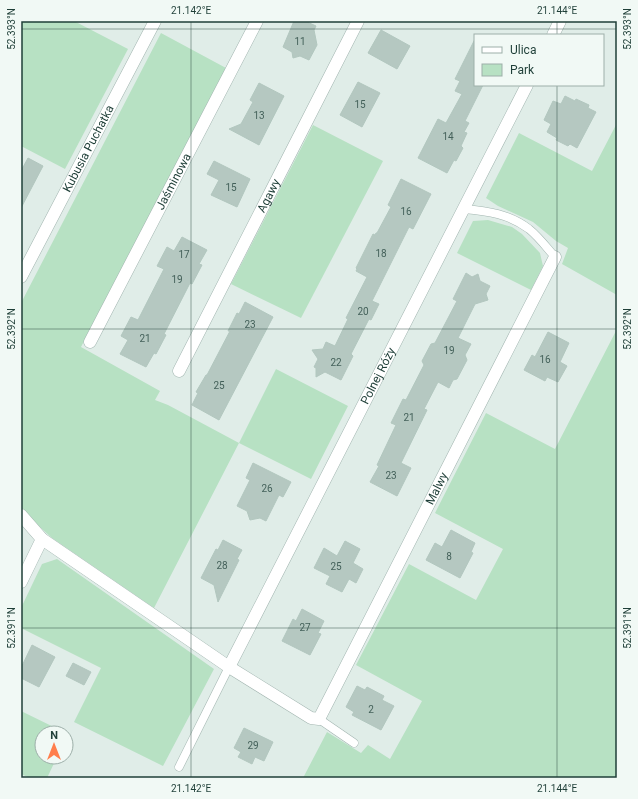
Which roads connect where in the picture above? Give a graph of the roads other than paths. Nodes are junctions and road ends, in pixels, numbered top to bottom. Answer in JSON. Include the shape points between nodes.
{"nodes":[{"id":1,"x":155,"y":21,"type":"edge"},
{"id":2,"x":257,"y":21,"type":"edge"},
{"id":3,"x":358,"y":21,"type":"edge"},
{"id":4,"x":560,"y":21,"type":"edge"},
{"id":5,"x":554,"y":34,"type":"edge"},
{"id":6,"x":526,"y":86,"type":"edge"},
{"id":7,"x":464,"y":209,"type":"junction"},
{"id":8,"x":555,"y":257,"type":"joint"},
{"id":9,"x":21,"y":277,"type":"edge"},
{"id":10,"x":90,"y":342,"type":"dead end"},
{"id":11,"x":179,"y":371,"type":"dead end"},
{"id":12,"x":21,"y":515,"type":"edge"},
{"id":13,"x":42,"y":539,"type":"junction"},
{"id":14,"x":21,"y":582,"type":"edge"},
{"id":15,"x":229,"y":667,"type":"junction"},
{"id":16,"x":319,"y":719,"type":"junction"},
{"id":17,"x":354,"y":743,"type":"dead end"},
{"id":18,"x":179,"y":767,"type":"dead end"}],
"edges":[{"from":1,"to":9,"type":"street","name":"Kubusia Puchatka"},
{"from":2,"to":10,"type":"street","name":"Jaśminowa"},
{"from":3,"to":11,"type":"street","name":"Agawy"},
{"from":4,"to":5,"type":"street"},
{"from":6,"to":7,"type":"street","name":"Polnej Róży"},
{"from":7,"to":8,"type":"lane","via":[[498,213],[514,219],[530,230]]},
{"from":7,"to":15,"type":"street","name":"Polnej Róży"},
{"from":8,"to":16,"type":"street","name":"Malwy"},
{"from":12,"to":13,"type":"street"},
{"from":13,"to":14,"type":"street"},
{"from":13,"to":15,"type":"street"},
{"from":15,"to":16,"type":"street","via":[[311,718]]},
{"from":15,"to":18,"type":"lane"},
{"from":16,"to":17,"type":"lane"}]}
